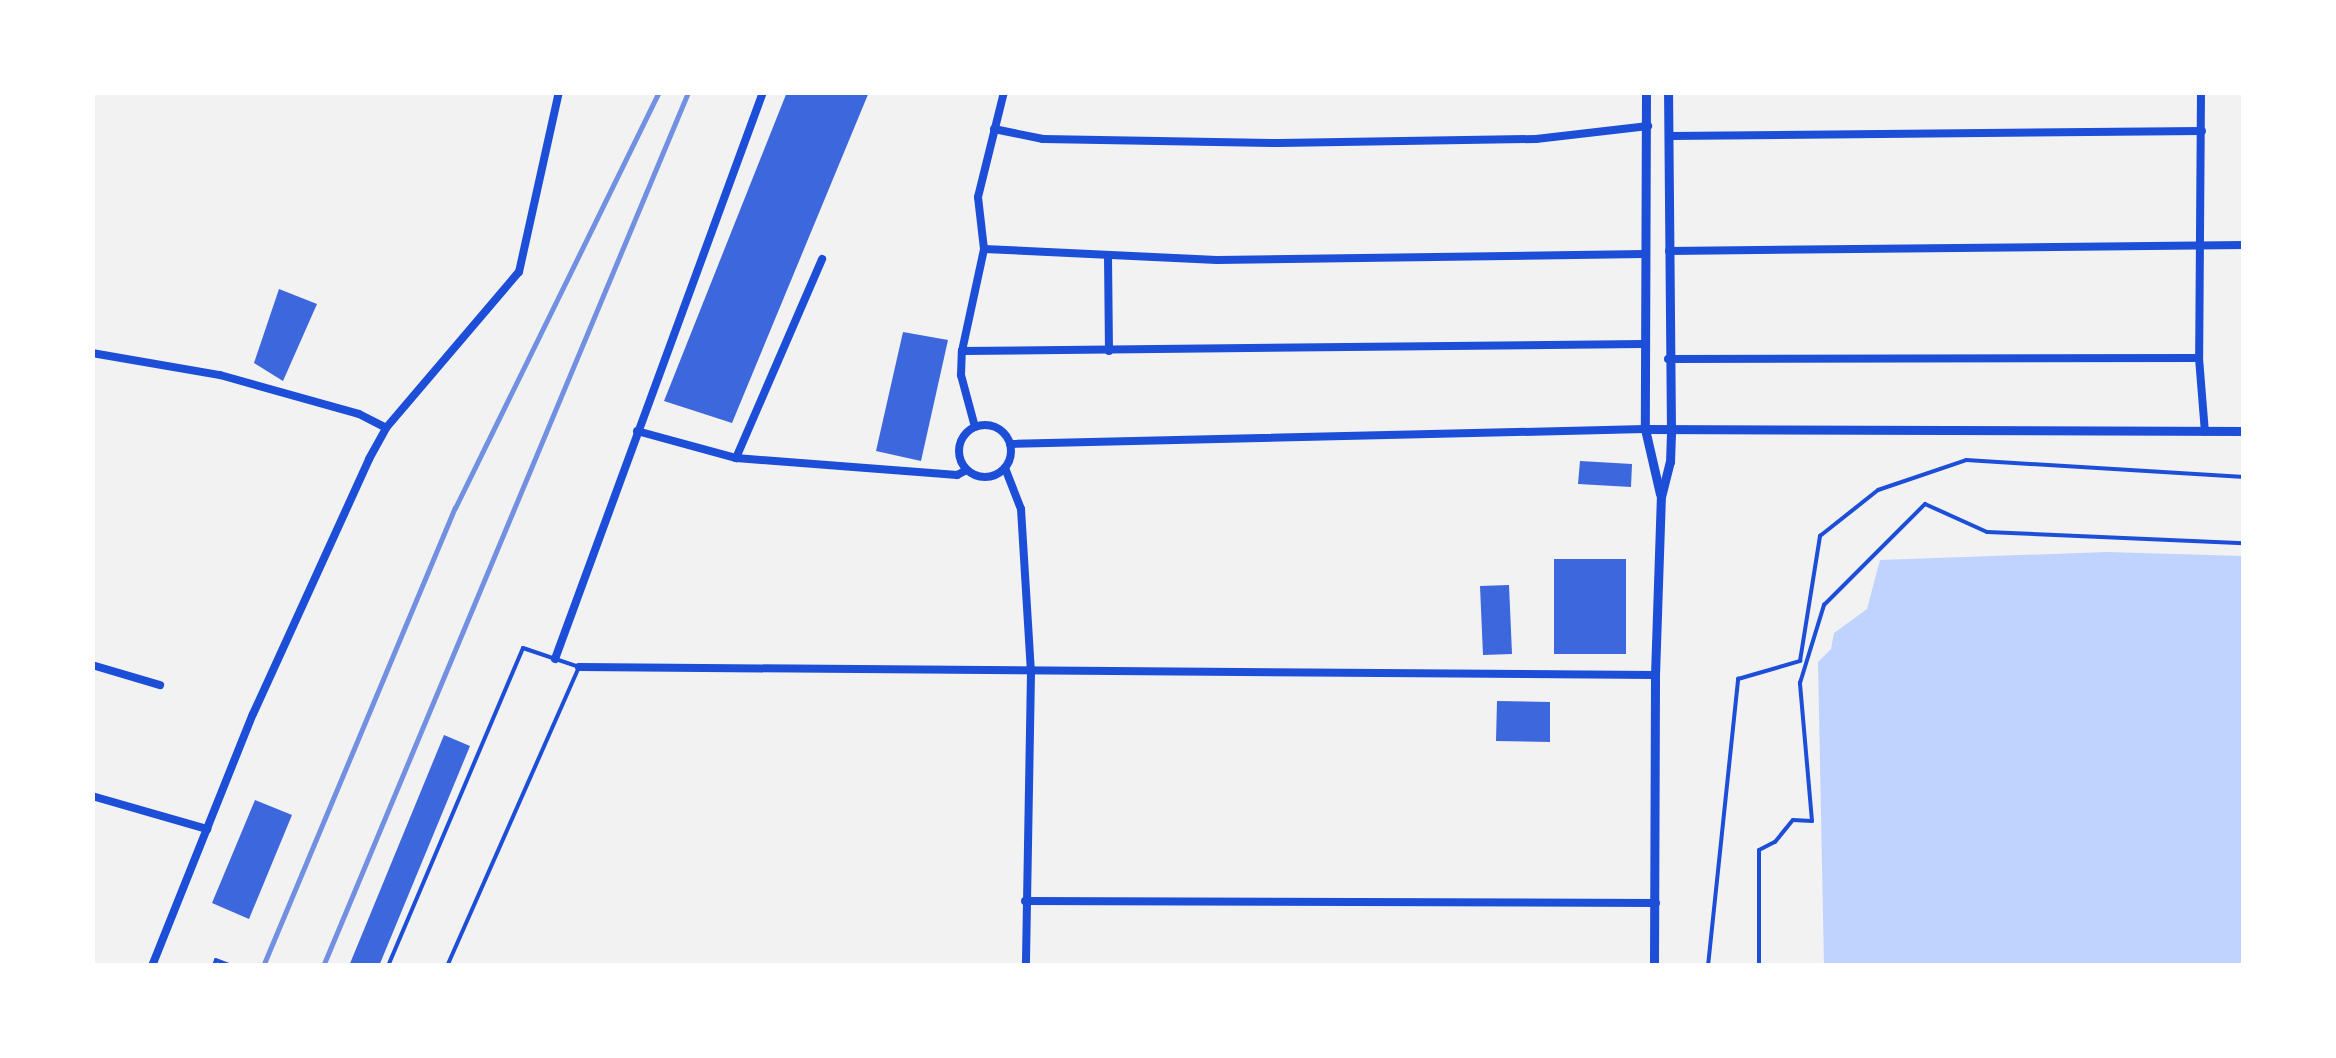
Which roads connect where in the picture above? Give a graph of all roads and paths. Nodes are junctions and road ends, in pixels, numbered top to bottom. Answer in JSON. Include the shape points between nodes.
{"nodes":[{"id":1,"x":559,"y":92,"type":"edge"},
{"id":2,"x":764,"y":92,"type":"edge"},
{"id":3,"x":1004,"y":92,"type":"edge"},
{"id":4,"x":1646,"y":92,"type":"edge"},
{"id":5,"x":1668,"y":92,"type":"edge"},
{"id":6,"x":2201,"y":92,"type":"edge"},
{"id":7,"x":1648,"y":126,"type":"junction"},
{"id":8,"x":994,"y":129,"type":"junction"},
{"id":9,"x":2202,"y":131,"type":"junction"},
{"id":10,"x":1670,"y":136,"type":"junction"},
{"id":11,"x":2202,"y":245,"type":"junction"},
{"id":12,"x":2244,"y":245,"type":"edge"},
{"id":13,"x":984,"y":250,"type":"junction"},
{"id":14,"x":1669,"y":250,"type":"junction"},
{"id":15,"x":1644,"y":254,"type":"junction"},
{"id":16,"x":1108,"y":256,"type":"junction"},
{"id":17,"x":822,"y":259,"type":"dead end"},
{"id":18,"x":1643,"y":344,"type":"junction"},
{"id":19,"x":1109,"y":351,"type":"junction"},
{"id":20,"x":962,"y":352,"type":"junction"},
{"id":21,"x":92,"y":353,"type":"edge"},
{"id":22,"x":2200,"y":358,"type":"junction"},
{"id":23,"x":1668,"y":359,"type":"junction"},
{"id":24,"x":975,"y":426,"type":"junction"},
{"id":25,"x":386,"y":428,"type":"junction"},
{"id":26,"x":1645,"y":429,"type":"junction"},
{"id":27,"x":1671,"y":430,"type":"junction"},
{"id":28,"x":2244,"y":431,"type":"edge"},
{"id":29,"x":637,"y":432,"type":"junction"},
{"id":30,"x":2205,"y":432,"type":"junction"},
{"id":31,"x":1010,"y":444,"type":"junction"},
{"id":32,"x":736,"y":458,"type":"junction"},
{"id":33,"x":1006,"y":468,"type":"junction"},
{"id":34,"x":967,"y":470,"type":"junction"},
{"id":35,"x":2244,"y":477,"type":"edge"},
{"id":36,"x":1661,"y":497,"type":"junction"},
{"id":37,"x":2244,"y":542,"type":"edge"},
{"id":38,"x":555,"y":658,"type":"junction"},
{"id":39,"x":92,"y":666,"type":"edge"},
{"id":40,"x":579,"y":667,"type":"junction"},
{"id":41,"x":1031,"y":673,"type":"junction"},
{"id":42,"x":1655,"y":676,"type":"junction"},
{"id":43,"x":160,"y":684,"type":"dead end"},
{"id":44,"x":92,"y":796,"type":"edge"},
{"id":45,"x":207,"y":829,"type":"junction"},
{"id":46,"x":1025,"y":902,"type":"junction"},
{"id":47,"x":1656,"y":903,"type":"junction"},
{"id":48,"x":152,"y":966,"type":"edge"},
{"id":49,"x":214,"y":966,"type":"edge"},
{"id":50,"x":232,"y":966,"type":"edge"},
{"id":51,"x":388,"y":966,"type":"edge"},
{"id":52,"x":447,"y":966,"type":"edge"},
{"id":53,"x":1026,"y":966,"type":"edge"},
{"id":54,"x":1654,"y":966,"type":"edge"},
{"id":55,"x":1708,"y":966,"type":"edge"},
{"id":56,"x":1759,"y":966,"type":"edge"}],
"edges":[{"from":1,"to":25,"type":"street","via":[[520,272]]},
{"from":2,"to":29,"type":"street"},
{"from":3,"to":8,"type":"street"},
{"from":4,"to":7,"type":"street"},
{"from":5,"to":10,"type":"street"},
{"from":6,"to":9,"type":"street"},
{"from":7,"to":8,"type":"street","via":[[1536,139],[1279,143],[1043,139]]},
{"from":7,"to":15,"type":"street"},
{"from":8,"to":13,"type":"street","via":[[978,196]]},
{"from":9,"to":10,"type":"street"},
{"from":9,"to":11,"type":"street"},
{"from":10,"to":14,"type":"street"},
{"from":11,"to":12,"type":"street"},
{"from":11,"to":14,"type":"street"},
{"from":11,"to":22,"type":"street"},
{"from":13,"to":16,"type":"street"},
{"from":13,"to":20,"type":"street"},
{"from":14,"to":23,"type":"street"},
{"from":15,"to":16,"type":"street"},
{"from":15,"to":18,"type":"street"},
{"from":16,"to":19,"type":"street"},
{"from":17,"to":32,"type":"street"},
{"from":18,"to":19,"type":"street"},
{"from":18,"to":26,"type":"street"},
{"from":19,"to":20,"type":"street"},
{"from":20,"to":24,"type":"street"},
{"from":21,"to":25,"type":"street","via":[[220,375],[359,414]]},
{"from":22,"to":23,"type":"street"},
{"from":22,"to":30,"type":"street"},
{"from":23,"to":27,"type":"street"},
{"from":24,"to":31,"type":"street","via":[[1000,430]]},
{"from":24,"to":34,"type":"street","via":[[959,446]]},
{"from":25,"to":45,"type":"street"},
{"from":26,"to":27,"type":"street"},
{"from":26,"to":31,"type":"street"},
{"from":26,"to":36,"type":"street"},
{"from":27,"to":30,"type":"street"},
{"from":27,"to":36,"type":"street"},
{"from":28,"to":30,"type":"street"},
{"from":29,"to":32,"type":"street"},
{"from":29,"to":38,"type":"street"},
{"from":31,"to":33,"type":"street"},
{"from":32,"to":34,"type":"street","via":[[957,475]]},
{"from":33,"to":34,"type":"street","via":[[991,477]]},
{"from":33,"to":41,"type":"street","via":[[1022,509]]},
{"from":35,"to":55,"type":"path","via":[[1966,460],[1878,490],[1820,536],[1800,661],[1738,680]]},
{"from":36,"to":42,"type":"street"},
{"from":37,"to":56,"type":"path","via":[[1987,532],[1925,504],[1824,606],[1800,682],[1812,821],[1793,820],[1759,850]]},
{"from":38,"to":40,"type":"lane"},
{"from":38,"to":51,"type":"lane","via":[[523,648]]},
{"from":39,"to":43,"type":"street"},
{"from":40,"to":41,"type":"street"},
{"from":40,"to":52,"type":"lane"},
{"from":41,"to":42,"type":"street"},
{"from":41,"to":46,"type":"street"},
{"from":42,"to":47,"type":"street"},
{"from":44,"to":45,"type":"street"},
{"from":45,"to":48,"type":"street"},
{"from":46,"to":47,"type":"street"},
{"from":46,"to":53,"type":"street"},
{"from":47,"to":54,"type":"street"},
{"from":49,"to":50,"type":"lane","via":[[216,960]]}]}
